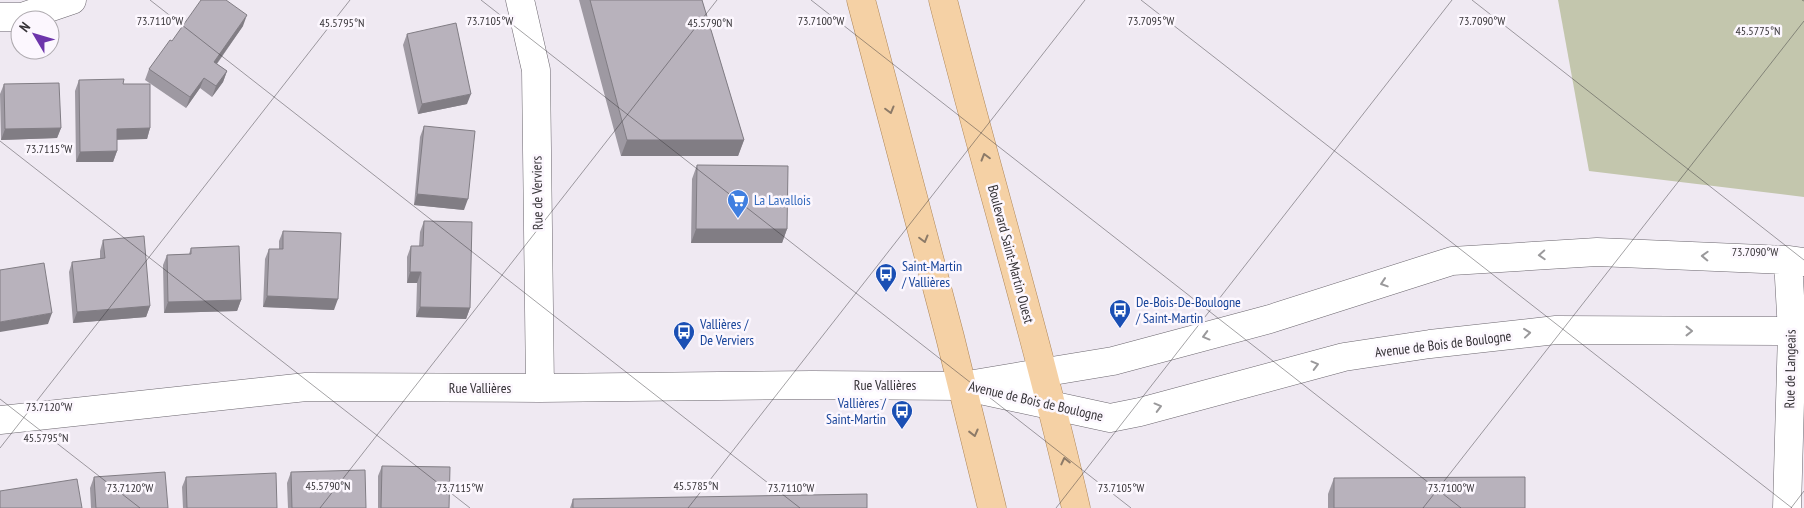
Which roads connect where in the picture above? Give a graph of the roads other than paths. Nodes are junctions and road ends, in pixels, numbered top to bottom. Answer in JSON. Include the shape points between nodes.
{"nodes":[{"id":1,"x":72,"y":0,"type":"edge"},
{"id":2,"x":520,"y":0,"type":"edge"},
{"id":3,"x":861,"y":0,"type":"edge"},
{"id":4,"x":943,"y":0,"type":"edge"},
{"id":5,"x":0,"y":18,"type":"edge"},
{"id":6,"x":1796,"y":261,"type":"edge"},
{"id":7,"x":1798,"y":331,"type":"edge"},
{"id":8,"x":1043,"y":373,"type":"junction"},
{"id":9,"x":962,"y":386,"type":"junction"},
{"id":10,"x":540,"y":388,"type":"junction"},
{"id":11,"x":1051,"y":406,"type":"junction"},
{"id":12,"x":0,"y":420,"type":"edge"},
{"id":13,"x":992,"y":508,"type":"edge"},
{"id":14,"x":1076,"y":508,"type":"edge"},
{"id":15,"x":1787,"y":508,"type":"edge"}],
"edges":[{"from":1,"to":5,"type":"street","via":[[22,17]]},
{"from":2,"to":10,"type":"street","name":"Rue de Verviers","via":[[536,70]]},
{"from":3,"to":9,"type":"main road","one_way":true},
{"from":8,"to":4,"type":"main road","name":"Boulevard Saint-Martin Ouest","one_way":true},
{"from":6,"to":7,"type":"street","name":"Rue de Langeais"},
{"from":6,"to":8,"type":"street","name":"Avenue de Bois de Boulogne","one_way":true,"via":[[1597,252],[1452,261],[1270,319],[1113,361]]},
{"from":11,"to":7,"type":"street","name":"Avenue de Bois de Boulogne","one_way":true,"via":[[1110,418],[1344,357],[1556,330]]},
{"from":7,"to":15,"type":"street","name":"Rue de Langeais"},
{"from":8,"to":9,"type":"street","name":"Avenue de Bois de Boulogne"},
{"from":8,"to":11,"type":"main road","name":"Boulevard Saint-Martin Ouest"},
{"from":9,"to":10,"type":"street","name":"Rue Vallières"},
{"from":9,"to":11,"type":"street","name":"Avenue de Bois de Boulogne"},
{"from":9,"to":13,"type":"main road","one_way":true},
{"from":10,"to":12,"type":"street","name":"Rue Vallières","via":[[306,387]]},
{"from":14,"to":11,"type":"main road","name":"Boulevard Saint-Martin Ouest","one_way":true}]}
